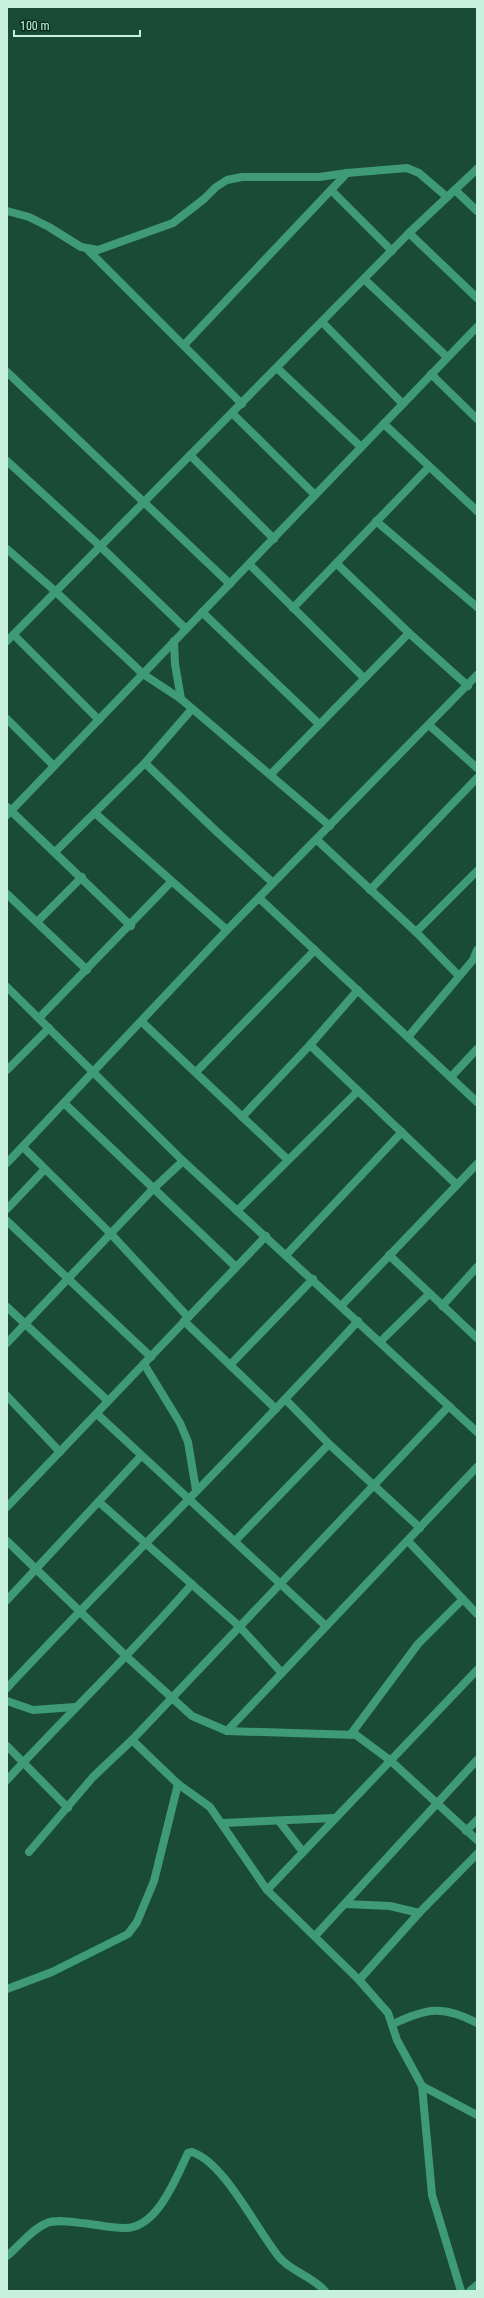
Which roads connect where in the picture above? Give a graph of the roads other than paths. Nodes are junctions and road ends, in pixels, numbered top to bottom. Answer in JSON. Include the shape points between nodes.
{"nodes":[{"id":1,"x":477,"y":168,"type":"edge"},
{"id":2,"x":347,"y":172,"type":"junction"},
{"id":3,"x":331,"y":190,"type":"junction"},
{"id":4,"x":455,"y":190,"type":"junction"},
{"id":5,"x":447,"y":197,"type":"junction"},
{"id":6,"x":7,"y":211,"type":"edge"},
{"id":7,"x":477,"y":211,"type":"edge"},
{"id":8,"x":409,"y":233,"type":"junction"},
{"id":9,"x":88,"y":250,"type":"junction"},
{"id":10,"x":392,"y":251,"type":"junction"},
{"id":11,"x":364,"y":279,"type":"junction"},
{"id":12,"x":477,"y":298,"type":"edge"},
{"id":13,"x":322,"y":322,"type":"junction"},
{"id":14,"x":476,"y":330,"type":"edge"},
{"id":15,"x":184,"y":345,"type":"junction"},
{"id":16,"x":447,"y":357,"type":"junction"},
{"id":17,"x":277,"y":368,"type":"junction"},
{"id":18,"x":7,"y":372,"type":"edge"},
{"id":19,"x":430,"y":374,"type":"junction"},
{"id":20,"x":242,"y":404,"type":"junction"},
{"id":21,"x":403,"y":404,"type":"junction"},
{"id":22,"x":233,"y":414,"type":"junction"},
{"id":23,"x":477,"y":419,"type":"edge"},
{"id":24,"x":384,"y":424,"type":"junction"},
{"id":25,"x":361,"y":447,"type":"junction"},
{"id":26,"x":190,"y":455,"type":"junction"},
{"id":27,"x":7,"y":461,"type":"edge"},
{"id":28,"x":428,"y":468,"type":"junction"},
{"id":29,"x":316,"y":494,"type":"junction"},
{"id":30,"x":144,"y":501,"type":"junction"},
{"id":31,"x":477,"y":511,"type":"edge"},
{"id":32,"x":376,"y":521,"type":"junction"},
{"id":33,"x":274,"y":539,"type":"junction"},
{"id":34,"x":100,"y":546,"type":"junction"},
{"id":35,"x":7,"y":549,"type":"edge"},
{"id":36,"x":337,"y":564,"type":"junction"},
{"id":37,"x":250,"y":565,"type":"junction"},
{"id":38,"x":230,"y":584,"type":"junction"},
{"id":39,"x":55,"y":591,"type":"junction"},
{"id":40,"x":477,"y":607,"type":"edge"},
{"id":41,"x":293,"y":608,"type":"junction"},
{"id":42,"x":202,"y":612,"type":"junction"},
{"id":43,"x":186,"y":629,"type":"junction"},
{"id":44,"x":408,"y":633,"type":"junction"},
{"id":45,"x":14,"y":635,"type":"junction"},
{"id":46,"x":7,"y":641,"type":"edge"},
{"id":47,"x":174,"y":641,"type":"junction"},
{"id":48,"x":143,"y":674,"type":"junction"},
{"id":49,"x":477,"y":675,"type":"edge"},
{"id":50,"x":364,"y":678,"type":"junction"},
{"id":51,"x":468,"y":686,"type":"junction"},
{"id":52,"x":181,"y":699,"type":"junction"},
{"id":53,"x":192,"y":709,"type":"junction"},
{"id":54,"x":7,"y":719,"type":"edge"},
{"id":55,"x":99,"y":720,"type":"junction"},
{"id":56,"x":319,"y":724,"type":"junction"},
{"id":57,"x":429,"y":725,"type":"junction"},
{"id":58,"x":146,"y":762,"type":"junction"},
{"id":59,"x":54,"y":766,"type":"junction"},
{"id":60,"x":477,"y":768,"type":"edge"},
{"id":61,"x":271,"y":774,"type":"junction"},
{"id":62,"x":477,"y":778,"type":"edge"},
{"id":63,"x":8,"y":811,"type":"edge"},
{"id":64,"x":96,"y":814,"type":"junction"},
{"id":65,"x":330,"y":826,"type":"junction"},
{"id":66,"x":317,"y":840,"type":"junction"},
{"id":67,"x":56,"y":852,"type":"junction"},
{"id":68,"x":477,"y":871,"type":"edge"},
{"id":69,"x":82,"y":878,"type":"junction"},
{"id":70,"x":171,"y":882,"type":"junction"},
{"id":71,"x":273,"y":883,"type":"junction"},
{"id":72,"x":370,"y":890,"type":"junction"},
{"id":73,"x":7,"y":894,"type":"edge"},
{"id":74,"x":259,"y":898,"type":"junction"},
{"id":75,"x":37,"y":922,"type":"junction"},
{"id":76,"x":131,"y":926,"type":"junction"},
{"id":77,"x":227,"y":930,"type":"junction"},
{"id":78,"x":416,"y":932,"type":"junction"},
{"id":79,"x":315,"y":950,"type":"junction"},
{"id":80,"x":477,"y":950,"type":"edge"},
{"id":81,"x":87,"y":970,"type":"junction"},
{"id":82,"x":459,"y":976,"type":"junction"},
{"id":83,"x":7,"y":987,"type":"edge"},
{"id":84,"x":358,"y":990,"type":"junction"},
{"id":85,"x":39,"y":1018,"type":"junction"},
{"id":86,"x":142,"y":1022,"type":"junction"},
{"id":87,"x":49,"y":1028,"type":"junction"},
{"id":88,"x":408,"y":1037,"type":"junction"},
{"id":89,"x":310,"y":1045,"type":"junction"},
{"id":90,"x":477,"y":1049,"type":"edge"},
{"id":91,"x":7,"y":1070,"type":"edge"},
{"id":92,"x":94,"y":1072,"type":"junction"},
{"id":93,"x":196,"y":1072,"type":"junction"},
{"id":94,"x":451,"y":1078,"type":"junction"},
{"id":95,"x":358,"y":1091,"type":"junction"},
{"id":96,"x":477,"y":1102,"type":"edge"},
{"id":97,"x":65,"y":1104,"type":"junction"},
{"id":98,"x":242,"y":1117,"type":"junction"},
{"id":99,"x":402,"y":1132,"type":"junction"},
{"id":100,"x":23,"y":1147,"type":"junction"},
{"id":101,"x":287,"y":1159,"type":"junction"},
{"id":102,"x":183,"y":1161,"type":"junction"},
{"id":103,"x":7,"y":1163,"type":"edge"},
{"id":104,"x":477,"y":1164,"type":"edge"},
{"id":105,"x":44,"y":1170,"type":"junction"},
{"id":106,"x":457,"y":1185,"type":"junction"},
{"id":107,"x":153,"y":1189,"type":"junction"},
{"id":108,"x":7,"y":1209,"type":"edge"},
{"id":109,"x":237,"y":1211,"type":"junction"},
{"id":110,"x":7,"y":1221,"type":"edge"},
{"id":111,"x":111,"y":1234,"type":"junction"},
{"id":112,"x":266,"y":1236,"type":"junction"},
{"id":113,"x":286,"y":1255,"type":"junction"},
{"id":114,"x":389,"y":1255,"type":"junction"},
{"id":115,"x":236,"y":1267,"type":"junction"},
{"id":116,"x":477,"y":1267,"type":"edge"},
{"id":117,"x":312,"y":1279,"type":"junction"},
{"id":118,"x":68,"y":1280,"type":"junction"},
{"id":119,"x":429,"y":1294,"type":"junction"},
{"id":120,"x":7,"y":1306,"type":"edge"},
{"id":121,"x":342,"y":1306,"type":"junction"},
{"id":122,"x":442,"y":1306,"type":"junction"},
{"id":123,"x":186,"y":1319,"type":"junction"},
{"id":124,"x":358,"y":1321,"type":"junction"},
{"id":125,"x":26,"y":1323,"type":"junction"},
{"id":126,"x":477,"y":1338,"type":"edge"},
{"id":127,"x":380,"y":1342,"type":"junction"},
{"id":128,"x":7,"y":1343,"type":"edge"},
{"id":129,"x":150,"y":1357,"type":"junction"},
{"id":130,"x":144,"y":1364,"type":"junction"},
{"id":131,"x":230,"y":1365,"type":"junction"},
{"id":132,"x":7,"y":1396,"type":"edge"},
{"id":133,"x":286,"y":1400,"type":"junction"},
{"id":134,"x":108,"y":1402,"type":"junction"},
{"id":135,"x":449,"y":1406,"type":"junction"},
{"id":136,"x":276,"y":1409,"type":"junction"},
{"id":137,"x":97,"y":1414,"type":"junction"},
{"id":138,"x":477,"y":1432,"type":"edge"},
{"id":139,"x":328,"y":1444,"type":"junction"},
{"id":140,"x":60,"y":1452,"type":"junction"},
{"id":141,"x":141,"y":1456,"type":"junction"},
{"id":142,"x":477,"y":1466,"type":"edge"},
{"id":143,"x":375,"y":1487,"type":"junction"},
{"id":144,"x":196,"y":1490,"type":"junction"},
{"id":145,"x":7,"y":1493,"type":"edge"},
{"id":146,"x":188,"y":1498,"type":"junction"},
{"id":147,"x":14,"y":1499,"type":"junction"},
{"id":148,"x":99,"y":1502,"type":"junction"},
{"id":149,"x":7,"y":1507,"type":"edge"},
{"id":150,"x":420,"y":1528,"type":"junction"},
{"id":151,"x":7,"y":1541,"type":"edge"},
{"id":152,"x":235,"y":1541,"type":"junction"},
{"id":153,"x":408,"y":1541,"type":"junction"},
{"id":154,"x":146,"y":1544,"type":"junction"},
{"id":155,"x":37,"y":1570,"type":"junction"},
{"id":156,"x":280,"y":1583,"type":"junction"},
{"id":157,"x":192,"y":1584,"type":"junction"},
{"id":158,"x":463,"y":1599,"type":"junction"},
{"id":159,"x":7,"y":1600,"type":"edge"},
{"id":160,"x":80,"y":1612,"type":"junction"},
{"id":161,"x":477,"y":1614,"type":"edge"},
{"id":162,"x":240,"y":1626,"type":"junction"},
{"id":163,"x":326,"y":1626,"type":"junction"},
{"id":164,"x":127,"y":1657,"type":"junction"},
{"id":165,"x":477,"y":1670,"type":"edge"},
{"id":166,"x":282,"y":1673,"type":"junction"},
{"id":167,"x":7,"y":1688,"type":"edge"},
{"id":168,"x":171,"y":1698,"type":"junction"},
{"id":169,"x":7,"y":1701,"type":"edge"},
{"id":170,"x":75,"y":1707,"type":"junction"},
{"id":171,"x":227,"y":1731,"type":"junction"},
{"id":172,"x":351,"y":1734,"type":"junction"},
{"id":173,"x":132,"y":1740,"type":"junction"},
{"id":174,"x":7,"y":1746,"type":"edge"},
{"id":175,"x":477,"y":1760,"type":"edge"},
{"id":176,"x":24,"y":1761,"type":"junction"},
{"id":177,"x":391,"y":1761,"type":"junction"},
{"id":178,"x":7,"y":1780,"type":"edge"},
{"id":179,"x":178,"y":1784,"type":"junction"},
{"id":180,"x":436,"y":1802,"type":"junction"},
{"id":181,"x":68,"y":1808,"type":"junction"},
{"id":182,"x":335,"y":1818,"type":"junction"},
{"id":183,"x":477,"y":1820,"type":"edge"},
{"id":184,"x":279,"y":1821,"type":"junction"},
{"id":185,"x":223,"y":1823,"type":"junction"},
{"id":186,"x":466,"y":1831,"type":"junction"},
{"id":187,"x":477,"y":1840,"type":"edge"},
{"id":188,"x":29,"y":1852,"type":"dead end"},
{"id":189,"x":303,"y":1852,"type":"junction"},
{"id":190,"x":477,"y":1854,"type":"edge"},
{"id":191,"x":267,"y":1890,"type":"junction"},
{"id":192,"x":346,"y":1904,"type":"junction"},
{"id":193,"x":419,"y":1913,"type":"junction"},
{"id":194,"x":315,"y":1936,"type":"junction"},
{"id":195,"x":359,"y":1980,"type":"junction"},
{"id":196,"x":7,"y":1989,"type":"edge"},
{"id":197,"x":477,"y":2023,"type":"edge"},
{"id":198,"x":393,"y":2024,"type":"junction"},
{"id":199,"x":422,"y":2086,"type":"junction"},
{"id":200,"x":477,"y":2115,"type":"edge"},
{"id":201,"x":7,"y":2256,"type":"edge"},
{"id":202,"x":477,"y":2285,"type":"edge"},
{"id":203,"x":325,"y":2291,"type":"edge"},
{"id":204,"x":461,"y":2291,"type":"edge"},
{"id":205,"x":470,"y":2291,"type":"edge"}],
"edges":[{"from":1,"to":4,"type":"street"},
{"from":2,"to":3,"type":"street"},
{"from":2,"to":5,"type":"street","via":[[407,168],[419,173]]},
{"from":2,"to":9,"type":"street","via":[[319,177],[242,177],[227,180],[174,223],[108,248]]},
{"from":3,"to":10,"type":"street"},
{"from":3,"to":15,"type":"street"},
{"from":4,"to":5,"type":"street"},
{"from":4,"to":7,"type":"street"},
{"from":5,"to":8,"type":"street"},
{"from":6,"to":9,"type":"street","via":[[29,217]]},
{"from":8,"to":10,"type":"street"},
{"from":8,"to":12,"type":"street"},
{"from":9,"to":15,"type":"street"},
{"from":10,"to":11,"type":"street"},
{"from":11,"to":13,"type":"street"},
{"from":11,"to":16,"type":"street"},
{"from":13,"to":17,"type":"street"},
{"from":13,"to":21,"type":"street"},
{"from":14,"to":16,"type":"street"},
{"from":15,"to":20,"type":"street"},
{"from":16,"to":19,"type":"street"},
{"from":17,"to":20,"type":"street"},
{"from":17,"to":25,"type":"street"},
{"from":18,"to":30,"type":"street"},
{"from":19,"to":21,"type":"street"},
{"from":19,"to":23,"type":"street"},
{"from":20,"to":22,"type":"street"},
{"from":21,"to":24,"type":"street"},
{"from":22,"to":26,"type":"street"},
{"from":22,"to":29,"type":"street"},
{"from":24,"to":25,"type":"street"},
{"from":24,"to":28,"type":"street"},
{"from":25,"to":29,"type":"street"},
{"from":26,"to":30,"type":"street"},
{"from":26,"to":33,"type":"street"},
{"from":27,"to":34,"type":"street"},
{"from":28,"to":31,"type":"street"},
{"from":28,"to":32,"type":"street"},
{"from":29,"to":33,"type":"street"},
{"from":30,"to":34,"type":"street"},
{"from":30,"to":38,"type":"street"},
{"from":32,"to":36,"type":"street"},
{"from":32,"to":40,"type":"street"},
{"from":33,"to":37,"type":"street"},
{"from":34,"to":39,"type":"street"},
{"from":34,"to":43,"type":"street"},
{"from":35,"to":39,"type":"street"},
{"from":36,"to":41,"type":"street"},
{"from":36,"to":44,"type":"street"},
{"from":37,"to":38,"type":"street"},
{"from":37,"to":41,"type":"street"},
{"from":38,"to":42,"type":"street"},
{"from":39,"to":45,"type":"street"},
{"from":39,"to":48,"type":"street"},
{"from":41,"to":50,"type":"street"},
{"from":42,"to":43,"type":"street"},
{"from":42,"to":56,"type":"street"},
{"from":43,"to":47,"type":"street"},
{"from":44,"to":50,"type":"street"},
{"from":44,"to":51,"type":"street"},
{"from":45,"to":46,"type":"street"},
{"from":45,"to":55,"type":"street"},
{"from":47,"to":48,"type":"street"},
{"from":47,"to":52,"type":"street"},
{"from":48,"to":52,"type":"street"},
{"from":48,"to":55,"type":"street"},
{"from":49,"to":51,"type":"street"},
{"from":50,"to":56,"type":"street"},
{"from":51,"to":57,"type":"street"},
{"from":52,"to":53,"type":"street"},
{"from":53,"to":58,"type":"street"},
{"from":53,"to":61,"type":"street"},
{"from":54,"to":59,"type":"street"},
{"from":55,"to":59,"type":"street"},
{"from":56,"to":61,"type":"street"},
{"from":57,"to":60,"type":"street"},
{"from":57,"to":65,"type":"street"},
{"from":58,"to":64,"type":"street"},
{"from":58,"to":71,"type":"street"},
{"from":59,"to":63,"type":"street"},
{"from":61,"to":65,"type":"street"},
{"from":62,"to":72,"type":"street"},
{"from":63,"to":67,"type":"street"},
{"from":64,"to":67,"type":"street"},
{"from":64,"to":70,"type":"street"},
{"from":65,"to":66,"type":"street"},
{"from":66,"to":71,"type":"street"},
{"from":66,"to":72,"type":"street"},
{"from":67,"to":69,"type":"street"},
{"from":68,"to":78,"type":"street"},
{"from":69,"to":75,"type":"street"},
{"from":69,"to":76,"type":"street"},
{"from":70,"to":76,"type":"street"},
{"from":70,"to":77,"type":"street"},
{"from":71,"to":74,"type":"street"},
{"from":72,"to":78,"type":"street"},
{"from":73,"to":75,"type":"street"},
{"from":74,"to":77,"type":"street"},
{"from":74,"to":79,"type":"street"},
{"from":75,"to":81,"type":"street"},
{"from":76,"to":81,"type":"street"},
{"from":77,"to":86,"type":"street"},
{"from":78,"to":82,"type":"street"},
{"from":79,"to":84,"type":"street"},
{"from":79,"to":93,"type":"street"},
{"from":80,"to":82,"type":"street","via":[[473,960]]},
{"from":81,"to":85,"type":"street"},
{"from":82,"to":88,"type":"street"},
{"from":83,"to":85,"type":"street"},
{"from":84,"to":88,"type":"street"},
{"from":84,"to":89,"type":"street"},
{"from":85,"to":87,"type":"street"},
{"from":86,"to":92,"type":"street"},
{"from":86,"to":93,"type":"street"},
{"from":87,"to":91,"type":"street"},
{"from":87,"to":92,"type":"street"},
{"from":88,"to":94,"type":"street"},
{"from":89,"to":95,"type":"street"},
{"from":89,"to":98,"type":"street"},
{"from":90,"to":94,"type":"street"},
{"from":92,"to":97,"type":"street"},
{"from":92,"to":102,"type":"street"},
{"from":93,"to":98,"type":"street"},
{"from":94,"to":96,"type":"street"},
{"from":95,"to":99,"type":"street"},
{"from":95,"to":101,"type":"street"},
{"from":97,"to":100,"type":"street"},
{"from":97,"to":107,"type":"street"},
{"from":98,"to":101,"type":"street"},
{"from":99,"to":106,"type":"street"},
{"from":99,"to":113,"type":"street"},
{"from":100,"to":103,"type":"street"},
{"from":100,"to":105,"type":"street"},
{"from":101,"to":109,"type":"street"},
{"from":102,"to":107,"type":"street"},
{"from":102,"to":109,"type":"street"},
{"from":104,"to":106,"type":"street"},
{"from":105,"to":108,"type":"street"},
{"from":105,"to":111,"type":"street"},
{"from":106,"to":114,"type":"street"},
{"from":107,"to":111,"type":"street"},
{"from":107,"to":115,"type":"street"},
{"from":109,"to":112,"type":"street"},
{"from":110,"to":118,"type":"street"},
{"from":111,"to":118,"type":"street"},
{"from":111,"to":123,"type":"street"},
{"from":112,"to":113,"type":"street"},
{"from":112,"to":115,"type":"street"},
{"from":113,"to":117,"type":"street"},
{"from":114,"to":119,"type":"street"},
{"from":114,"to":121,"type":"street"},
{"from":115,"to":123,"type":"street"},
{"from":116,"to":122,"type":"street"},
{"from":117,"to":121,"type":"street"},
{"from":117,"to":131,"type":"street"},
{"from":118,"to":125,"type":"street"},
{"from":118,"to":129,"type":"street"},
{"from":119,"to":122,"type":"street"},
{"from":119,"to":127,"type":"street"},
{"from":120,"to":125,"type":"street"},
{"from":121,"to":124,"type":"street"},
{"from":122,"to":126,"type":"street"},
{"from":123,"to":129,"type":"street"},
{"from":123,"to":131,"type":"street"},
{"from":124,"to":127,"type":"street"},
{"from":124,"to":133,"type":"street"},
{"from":125,"to":128,"type":"street"},
{"from":125,"to":134,"type":"street"},
{"from":127,"to":135,"type":"street"},
{"from":129,"to":130,"type":"street"},
{"from":130,"to":134,"type":"street"},
{"from":130,"to":144,"type":"street","via":[[180,1423],[188,1442]]},
{"from":131,"to":136,"type":"street"},
{"from":132,"to":140,"type":"street"},
{"from":133,"to":136,"type":"street"},
{"from":133,"to":139,"type":"street"},
{"from":134,"to":137,"type":"street"},
{"from":135,"to":138,"type":"street"},
{"from":135,"to":143,"type":"street"},
{"from":136,"to":144,"type":"street"},
{"from":137,"to":140,"type":"street"},
{"from":137,"to":141,"type":"street"},
{"from":139,"to":143,"type":"street"},
{"from":139,"to":152,"type":"street"},
{"from":140,"to":147,"type":"street"},
{"from":141,"to":146,"type":"street"},
{"from":141,"to":148,"type":"street"},
{"from":142,"to":150,"type":"street"},
{"from":143,"to":150,"type":"street"},
{"from":143,"to":156,"type":"street"},
{"from":144,"to":146,"type":"street"},
{"from":145,"to":147,"type":"street"},
{"from":146,"to":152,"type":"street"},
{"from":146,"to":154,"type":"street"},
{"from":147,"to":149,"type":"street"},
{"from":148,"to":154,"type":"street"},
{"from":148,"to":155,"type":"street"},
{"from":150,"to":153,"type":"street"},
{"from":151,"to":155,"type":"street"},
{"from":152,"to":156,"type":"street"},
{"from":153,"to":158,"type":"street"},
{"from":153,"to":163,"type":"street"},
{"from":154,"to":157,"type":"street"},
{"from":154,"to":160,"type":"street"},
{"from":155,"to":159,"type":"street"},
{"from":155,"to":160,"type":"street"},
{"from":156,"to":162,"type":"street"},
{"from":156,"to":163,"type":"street"},
{"from":157,"to":162,"type":"street"},
{"from":157,"to":164,"type":"street"},
{"from":158,"to":161,"type":"street"},
{"from":158,"to":172,"type":"street","via":[[418,1644]]},
{"from":160,"to":164,"type":"street"},
{"from":160,"to":167,"type":"street"},
{"from":162,"to":166,"type":"street"},
{"from":162,"to":168,"type":"street"},
{"from":163,"to":166,"type":"street"},
{"from":164,"to":168,"type":"street"},
{"from":164,"to":170,"type":"street"},
{"from":165,"to":177,"type":"street"},
{"from":166,"to":171,"type":"street"},
{"from":168,"to":171,"type":"street","via":[[192,1716]]},
{"from":168,"to":173,"type":"street"},
{"from":169,"to":170,"type":"street","via":[[33,1710]]},
{"from":170,"to":176,"type":"street"},
{"from":171,"to":172,"type":"street"},
{"from":172,"to":177,"type":"street","via":[[362,1738]]},
{"from":173,"to":179,"type":"street"},
{"from":173,"to":181,"type":"street","via":[[93,1777]]},
{"from":174,"to":176,"type":"street"},
{"from":175,"to":180,"type":"street"},
{"from":176,"to":178,"type":"street"},
{"from":176,"to":181,"type":"street"},
{"from":177,"to":180,"type":"street"},
{"from":177,"to":182,"type":"street"},
{"from":179,"to":185,"type":"street","via":[[210,1807]]},
{"from":179,"to":196,"type":"street","via":[[154,1881],[137,1922],[128,1934],[52,1972]]},
{"from":180,"to":186,"type":"street"},
{"from":180,"to":192,"type":"street"},
{"from":181,"to":188,"type":"street"},
{"from":182,"to":184,"type":"street"},
{"from":182,"to":189,"type":"street"},
{"from":183,"to":186,"type":"street"},
{"from":184,"to":185,"type":"street"},
{"from":184,"to":189,"type":"street"},
{"from":185,"to":191,"type":"street"},
{"from":186,"to":187,"type":"street"},
{"from":189,"to":191,"type":"street"},
{"from":190,"to":193,"type":"street"},
{"from":191,"to":194,"type":"street"},
{"from":192,"to":193,"type":"street","via":[[390,1906]]},
{"from":192,"to":194,"type":"street"},
{"from":193,"to":195,"type":"street"},
{"from":194,"to":195,"type":"street"},
{"from":195,"to":198,"type":"street","via":[[388,2013]]},
{"from":197,"to":198,"type":"street","via":[[459,2013],[435,2010]]},
{"from":198,"to":199,"type":"street","via":[[397,2040]]},
{"from":199,"to":200,"type":"street"},
{"from":199,"to":204,"type":"street","via":[[432,2195]]},
{"from":201,"to":203,"type":"street","via":[[48,2222],[124,2228],[140,2225],[157,2209],[188,2153],[192,2152],[222,2175],[280,2259],[311,2278]]},
{"from":202,"to":205,"type":"street"}]}
